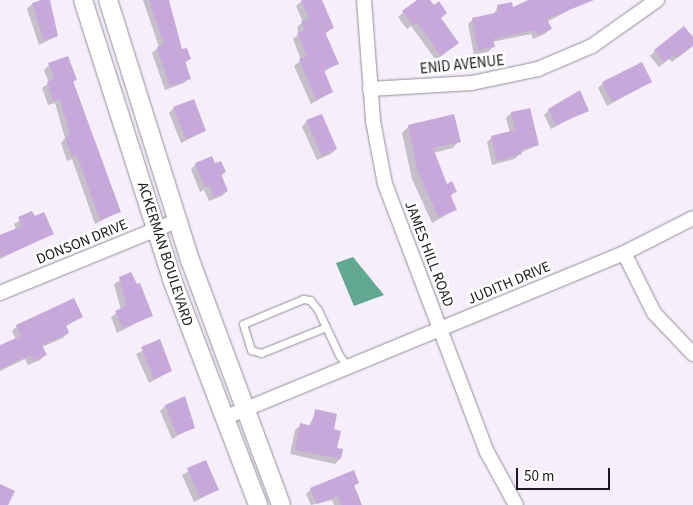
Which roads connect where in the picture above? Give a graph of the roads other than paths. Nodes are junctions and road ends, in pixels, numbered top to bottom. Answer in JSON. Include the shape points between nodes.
{"nodes":[{"id":1,"x":84,"y":0,"type":"edge"},
{"id":2,"x":108,"y":0,"type":"edge"},
{"id":3,"x":364,"y":0,"type":"edge"},
{"id":4,"x":657,"y":0,"type":"edge"},
{"id":5,"x":370,"y":89,"type":"junction"},
{"id":6,"x":693,"y":218,"type":"edge"},
{"id":7,"x":176,"y":221,"type":"junction"},
{"id":8,"x":156,"y":229,"type":"junction"},
{"id":9,"x":624,"y":253,"type":"junction"},
{"id":10,"x":0,"y":293,"type":"edge"},
{"id":11,"x":326,"y":327,"type":"junction"},
{"id":12,"x":441,"y":329,"type":"junction"},
{"id":13,"x":693,"y":354,"type":"edge"},
{"id":14,"x":348,"y":367,"type":"junction"},
{"id":15,"x":244,"y":410,"type":"junction"},
{"id":16,"x":224,"y":418,"type":"junction"},
{"id":17,"x":258,"y":505,"type":"edge"},
{"id":18,"x":281,"y":505,"type":"edge"},
{"id":19,"x":516,"y":505,"type":"edge"}],
"edges":[{"from":1,"to":8,"type":"street","name":"ACKERMAN BOULEVARD"},
{"from":2,"to":7,"type":"street","name":"ACKERMAN BOULEVARD"},
{"from":3,"to":5,"type":"street","name":"JAMES HILL ROAD"},
{"from":4,"to":5,"type":"street","name":"ENID AVENUE","via":[[592,46],[538,70],[472,83]]},
{"from":5,"to":12,"type":"street","name":"JAMES HILL ROAD","via":[[378,156],[385,184]]},
{"from":6,"to":9,"type":"street","name":"JUDITH DRIVE"},
{"from":7,"to":8,"type":"street","name":"DONSON DRIVE"},
{"from":7,"to":15,"type":"street","name":"ACKERMAN BOULEVARD"},
{"from":8,"to":10,"type":"street","name":"DONSON DRIVE"},
{"from":8,"to":16,"type":"street","name":"ACKERMAN BOULEVARD"},
{"from":9,"to":12,"type":"street","name":"JUDITH DRIVE"},
{"from":9,"to":13,"type":"street","via":[[654,313]]},
{"from":11,"to":11,"type":"lane","via":[[310,300],[303,299],[243,324],[255,352]]},
{"from":11,"to":14,"type":"lane"},
{"from":12,"to":14,"type":"street","name":"JUDITH DRIVE"},
{"from":12,"to":19,"type":"street","name":"JAMES HILL ROAD","via":[[486,452]]},
{"from":14,"to":15,"type":"street","name":"JUDITH DRIVE"},
{"from":15,"to":16,"type":"street","name":"JUDITH DRIVE"},
{"from":15,"to":18,"type":"street","name":"ACKERMAN BOULEVARD"},
{"from":16,"to":17,"type":"street","name":"ACKERMAN BOULEVARD"}]}
